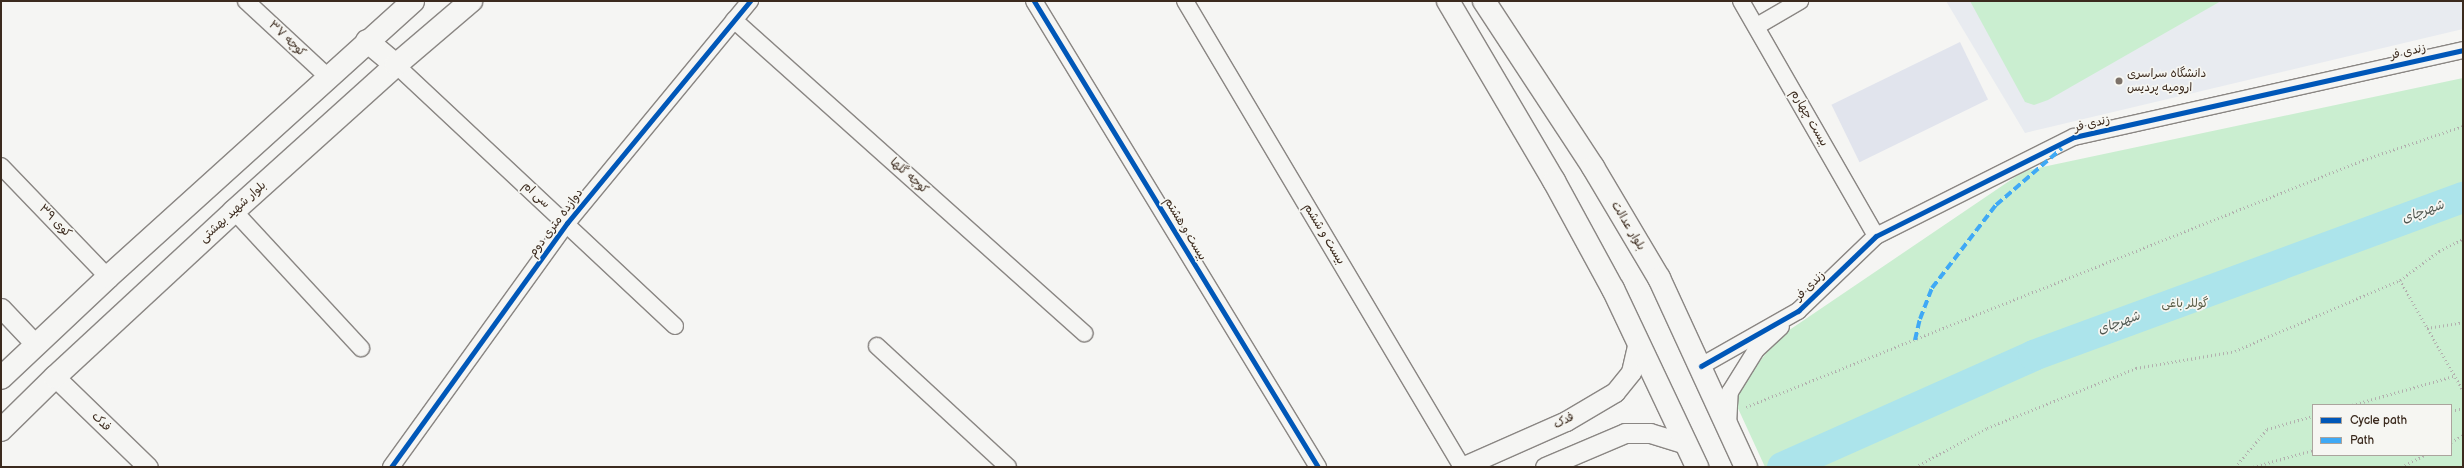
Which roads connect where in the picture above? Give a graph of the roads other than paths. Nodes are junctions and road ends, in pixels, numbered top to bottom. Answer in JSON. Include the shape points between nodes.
{"nodes":[{"id":1,"x":246,"y":1,"type":"edge"},
{"id":2,"x":413,"y":1,"type":"edge"},
{"id":3,"x":471,"y":1,"type":"edge"},
{"id":4,"x":750,"y":1,"type":"edge"},
{"id":5,"x":1034,"y":1,"type":"edge"},
{"id":6,"x":1185,"y":1,"type":"edge"},
{"id":7,"x":1448,"y":1,"type":"edge"},
{"id":8,"x":1484,"y":1,"type":"edge"},
{"id":9,"x":1741,"y":1,"type":"edge"},
{"id":10,"x":1800,"y":1,"type":"edge"},
{"id":11,"x":734,"y":20,"type":"junction"},
{"id":12,"x":1757,"y":26,"type":"junction"},
{"id":13,"x":367,"y":41,"type":"junction"},
{"id":14,"x":2463,"y":50,"type":"edge"},
{"id":15,"x":396,"y":65,"type":"junction"},
{"id":16,"x":328,"y":77,"type":"junction"},
{"id":17,"x":1,"y":166,"type":"edge"},
{"id":18,"x":234,"y":211,"type":"junction"},
{"id":19,"x":567,"y":223,"type":"junction"},
{"id":20,"x":1876,"y":236,"type":"junction"},
{"id":21,"x":108,"y":277,"type":"junction"},
{"id":22,"x":1,"y":308,"type":"edge"},
{"id":23,"x":1798,"y":311,"type":"junction"},
{"id":24,"x":675,"y":326,"type":"dead end"},
{"id":25,"x":1084,"y":333,"type":"dead end"},
{"id":26,"x":35,"y":344,"type":"junction"},
{"id":27,"x":1637,"y":345,"type":"junction"},
{"id":28,"x":877,"y":346,"type":"dead end"},
{"id":29,"x":361,"y":348,"type":"dead end"},
{"id":30,"x":1701,"y":366,"type":"junction"},
{"id":31,"x":55,"y":377,"type":"junction"},
{"id":32,"x":1,"y":378,"type":"edge"},
{"id":33,"x":1728,"y":425,"type":"junction"},
{"id":34,"x":1,"y":430,"type":"edge"},
{"id":35,"x":1686,"y":444,"type":"junction"},
{"id":36,"x":148,"y":467,"type":"edge"},
{"id":37,"x":391,"y":467,"type":"edge"},
{"id":38,"x":1008,"y":467,"type":"edge"},
{"id":39,"x":1318,"y":467,"type":"edge"},
{"id":40,"x":1462,"y":467,"type":"edge"},
{"id":41,"x":1545,"y":467,"type":"edge"},
{"id":42,"x":1697,"y":467,"type":"edge"},
{"id":43,"x":1746,"y":467,"type":"edge"}],
"edges":[{"from":1,"to":16,"type":"street","name":"کوچه ۳۷"},
{"from":2,"to":13,"type":"main road"},
{"from":3,"to":15,"type":"main road","name":"بلوار شهید بهشتی"},
{"from":4,"to":11,"type":"street","name":"دوازده متری دوم"},
{"from":5,"to":39,"type":"street","name":"بیست و هشتم"},
{"from":6,"to":40,"type":"street","name":"بیست و ششم"},
{"from":7,"to":27,"type":"main road","via":[[1554,181],[1612,289]]},
{"from":8,"to":30,"type":"main road","name":"بلوار عدالت","via":[[1593,167],[1655,271]]},
{"from":9,"to":12,"type":"street","name":"بیست چهارم"},
{"from":10,"to":12,"type":"street"},
{"from":11,"to":19,"type":"street","name":"دوازده متری دوم"},
{"from":11,"to":25,"type":"street","name":"کوچه گلها"},
{"from":12,"to":20,"type":"street","name":"بیست چهارم"},
{"from":13,"to":15,"type":"main road"},
{"from":13,"to":16,"type":"main road"},
{"from":14,"to":20,"type":"street","name":"زندی فر","via":[[2074,137]]},
{"from":15,"to":18,"type":"main road","name":"بلوار شهید بهشتی"},
{"from":15,"to":19,"type":"street","name":"سی ام"},
{"from":16,"to":21,"type":"main road"},
{"from":17,"to":21,"type":"street","name":"کوی ۳۹"},
{"from":18,"to":29,"type":"street"},
{"from":18,"to":31,"type":"main road","name":"بلوار شهید بهشتی"},
{"from":19,"to":24,"type":"street","name":"سی ام"},
{"from":19,"to":37,"type":"street","name":"دوازده متری دوم"},
{"from":20,"to":23,"type":"street","name":"زندی فر"},
{"from":21,"to":26,"type":"main road"},
{"from":22,"to":26,"type":"street"},
{"from":23,"to":30,"type":"street","name":"زندی فر"},
{"from":23,"to":33,"type":"street","via":[[1756,350],[1730,392]]},
{"from":26,"to":32,"type":"main road"},
{"from":27,"to":35,"type":"main road"},
{"from":27,"to":40,"type":"street","name":"فدک","via":[[1631,372],[1615,392],[1566,421]]},
{"from":28,"to":38,"type":"street"},
{"from":30,"to":33,"type":"main road","name":"بلوار عدالت"},
{"from":31,"to":34,"type":"main road","name":"بلوار شهید بهشتی"},
{"from":31,"to":36,"type":"street","name":"فدک"},
{"from":33,"to":43,"type":"main road","name":"بلوار عدالت"},
{"from":35,"to":41,"type":"street","via":[[1650,433],[1625,433]]},
{"from":35,"to":42,"type":"main road"}]}
